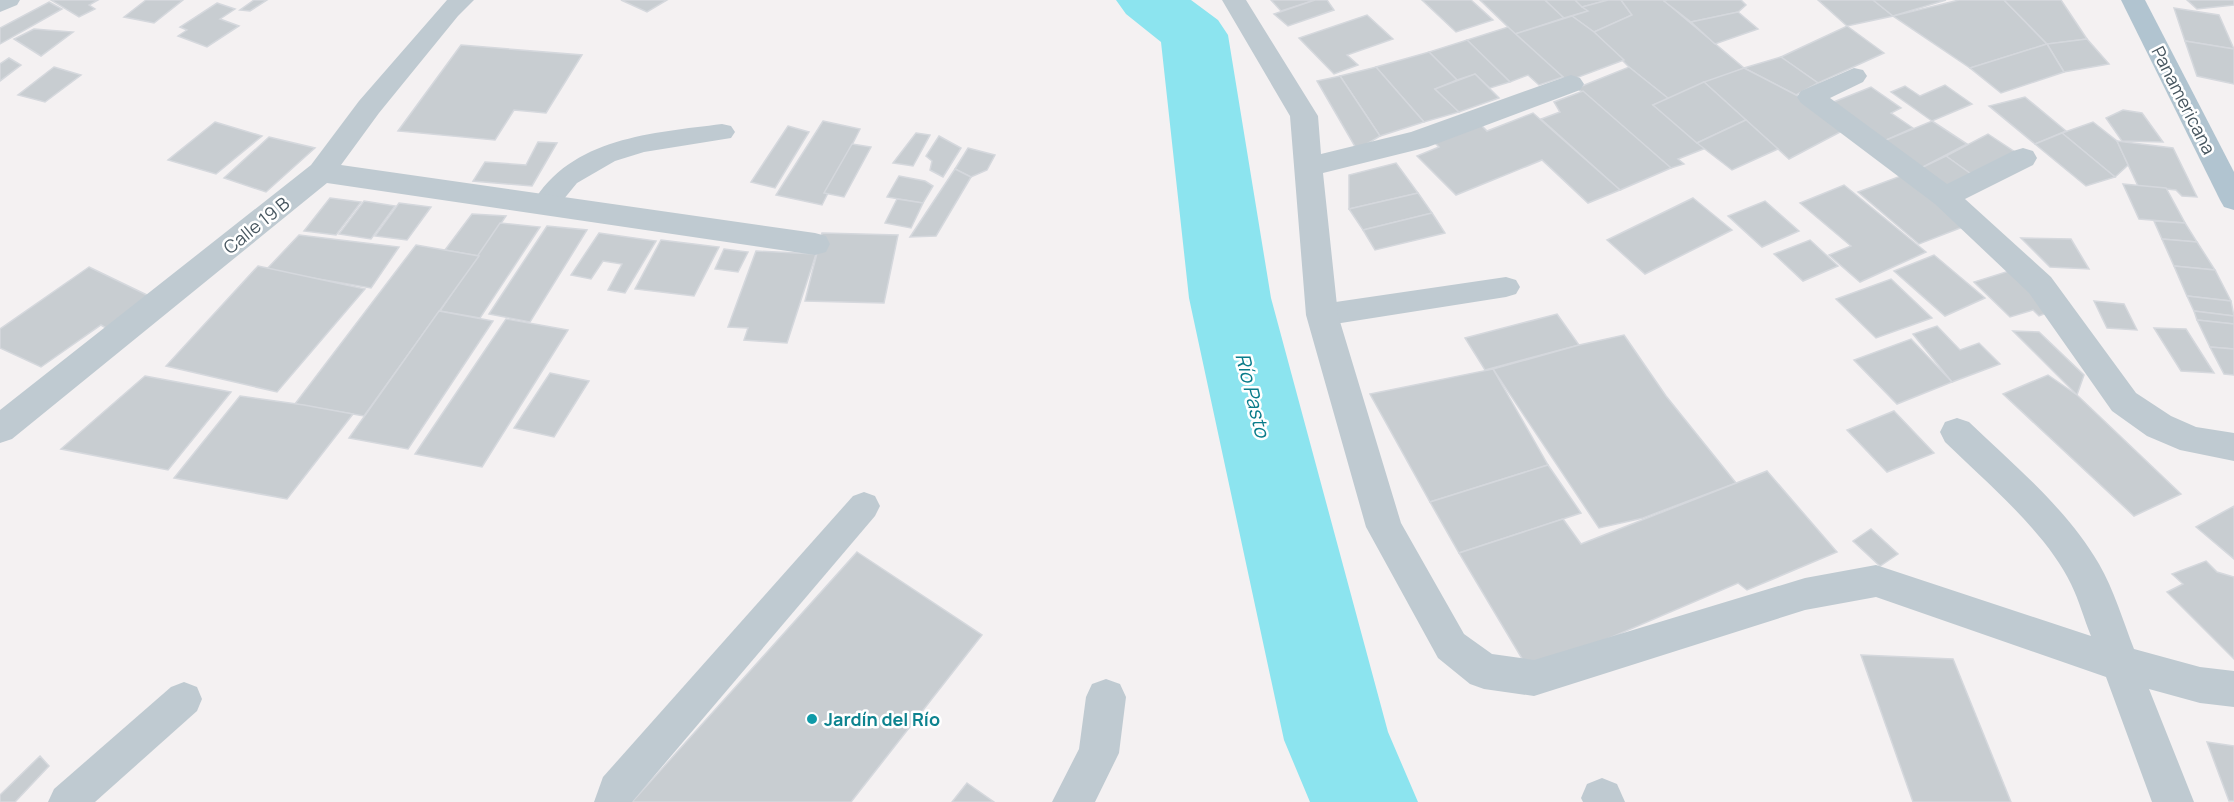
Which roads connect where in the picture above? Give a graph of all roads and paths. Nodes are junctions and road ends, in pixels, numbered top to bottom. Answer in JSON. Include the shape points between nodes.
{"nodes":[{"id":1,"x":8,"y":0,"type":"edge"},
{"id":2,"x":462,"y":0,"type":"edge"},
{"id":3,"x":1234,"y":0,"type":"edge"},
{"id":4,"x":2133,"y":0,"type":"edge"},
{"id":5,"x":0,"y":4,"type":"edge"},
{"id":6,"x":1854,"y":76,"type":"dead end"},
{"id":7,"x":1571,"y":84,"type":"dead end"},
{"id":8,"x":722,"y":132,"type":"dead end"},
{"id":9,"x":2023,"y":158,"type":"dead end"},
{"id":10,"x":1309,"y":167,"type":"junction"},
{"id":11,"x":321,"y":172,"type":"junction"},
{"id":12,"x":1945,"y":197,"type":"junction"},
{"id":13,"x":2234,"y":200,"type":"edge"},
{"id":14,"x":544,"y":204,"type":"junction"},
{"id":15,"x":815,"y":244,"type":"dead end"},
{"id":16,"x":1506,"y":287,"type":"dead end"},
{"id":17,"x":1322,"y":315,"type":"junction"},
{"id":18,"x":6,"y":416,"type":"edge"},
{"id":19,"x":1958,"y":432,"type":"dead end"},
{"id":20,"x":2234,"y":447,"type":"edge"},
{"id":21,"x":864,"y":506,"type":"dead end"},
{"id":22,"x":2118,"y":663,"type":"junction"},
{"id":23,"x":2234,"y":689,"type":"edge"},
{"id":24,"x":1106,"y":697,"type":"dead end"},
{"id":25,"x":184,"y":699,"type":"dead end"},
{"id":26,"x":67,"y":802,"type":"edge"},
{"id":27,"x":613,"y":802,"type":"edge"},
{"id":28,"x":1073,"y":802,"type":"edge"},
{"id":29,"x":2173,"y":802,"type":"edge"}],
"edges":[{"from":1,"to":5,"type":"street"},
{"from":2,"to":11,"type":"street","name":"Calle 19 B","via":[[369,107]]},
{"from":3,"to":10,"type":"street","via":[[1304,116]]},
{"from":4,"to":13,"type":"main road","name":"Panamericana"},
{"from":6,"to":12,"type":"street","via":[[1810,97]]},
{"from":7,"to":10,"type":"street","via":[[1418,140]]},
{"from":8,"to":14,"type":"lane","via":[[655,141],[593,159],[569,174]]},
{"from":9,"to":12,"type":"street"},
{"from":10,"to":17,"type":"street"},
{"from":11,"to":14,"type":"street"},
{"from":11,"to":18,"type":"street","name":"Calle 19 B"},
{"from":12,"to":20,"type":"street","via":[[2040,285],[2124,402],[2159,426],[2192,440]]},
{"from":14,"to":15,"type":"street"},
{"from":16,"to":17,"type":"lane"},
{"from":17,"to":22,"type":"street","via":[[1384,528],[1451,646],[1484,671],[1534,678],[1805,594],[1876,582]]},
{"from":19,"to":22,"type":"street","via":[[2076,557]]},
{"from":21,"to":27,"type":"lane","via":[[616,790]]},
{"from":22,"to":23,"type":"street","via":[[2200,685]]},
{"from":22,"to":29,"type":"street"},
{"from":24,"to":28,"type":"street","via":[[1100,753]]},
{"from":25,"to":26,"type":"lane"}]}
